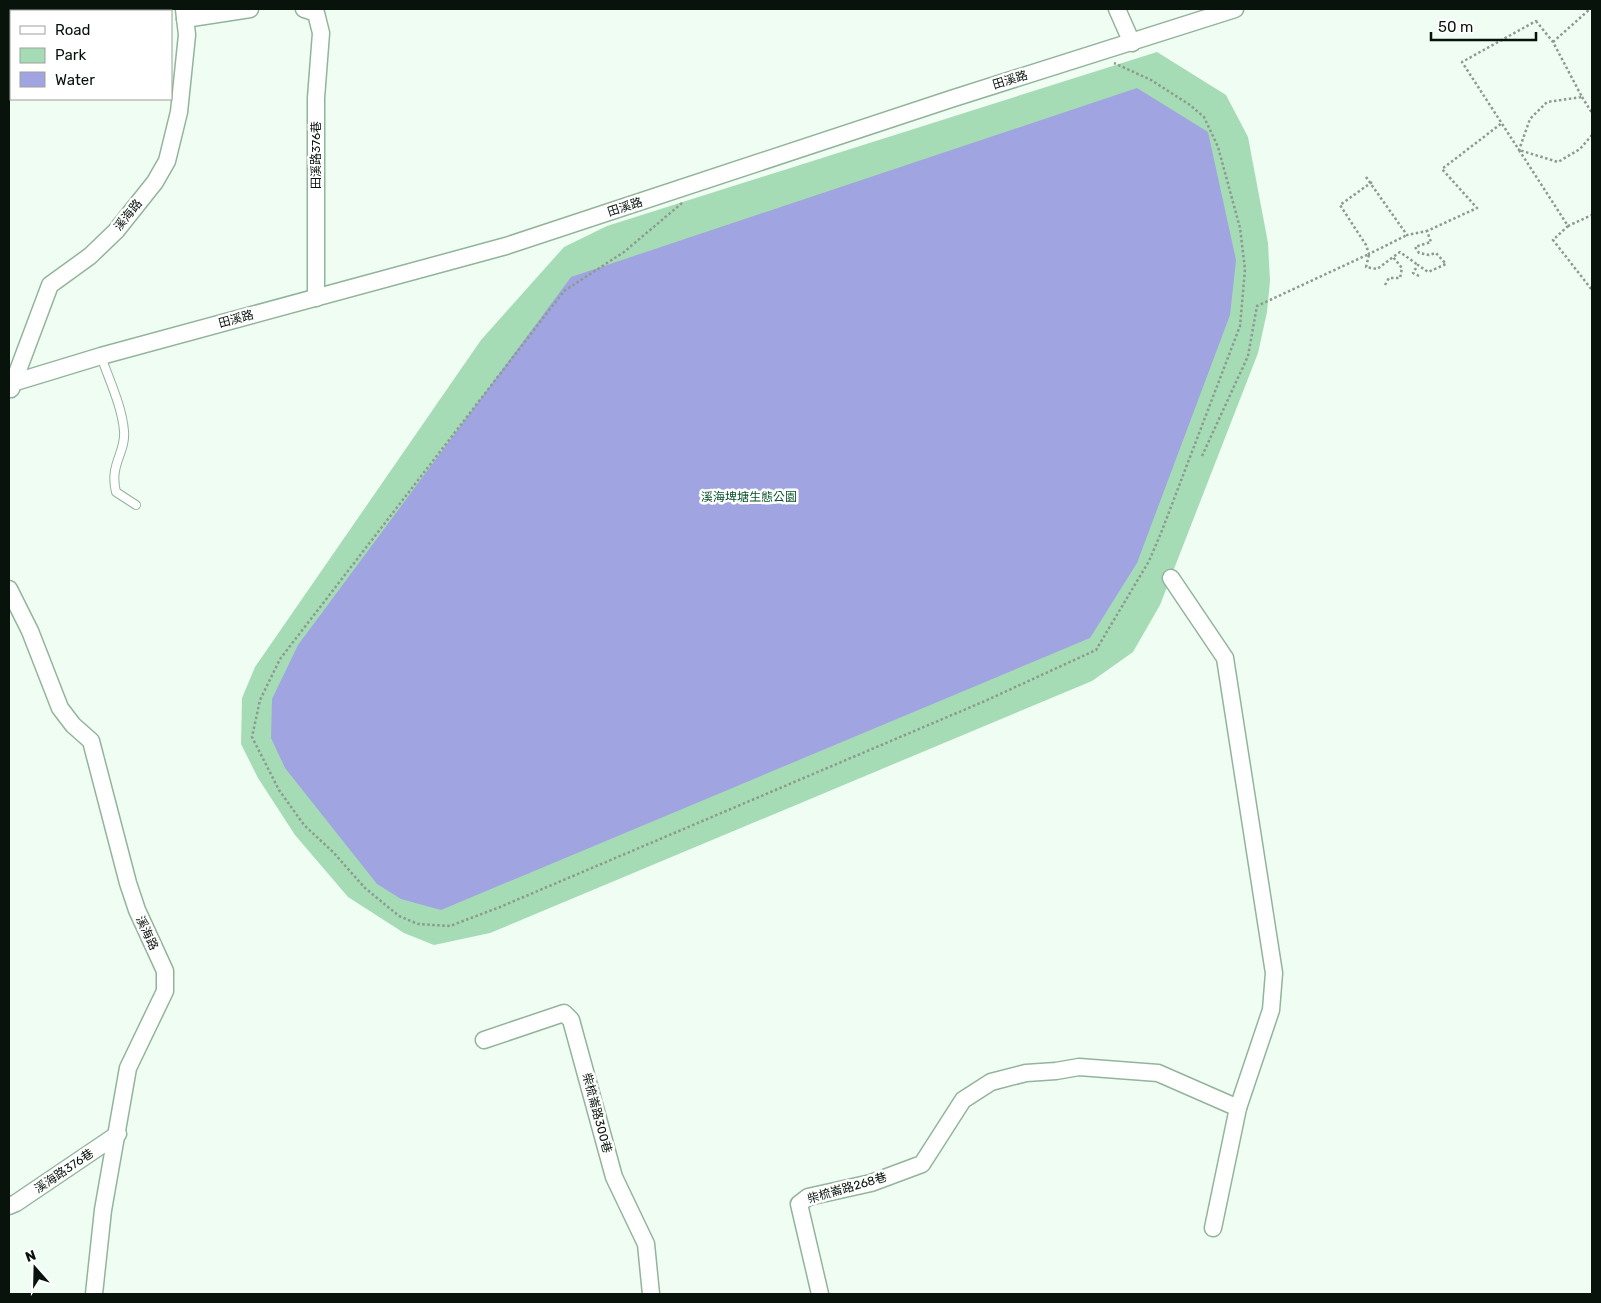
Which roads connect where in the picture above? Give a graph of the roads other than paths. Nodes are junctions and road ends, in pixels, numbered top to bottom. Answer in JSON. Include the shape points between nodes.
{"nodes":[{"id":1,"x":250,"y":9,"type":"edge"},
{"id":2,"x":1117,"y":9,"type":"edge"},
{"id":3,"x":1235,"y":9,"type":"edge"},
{"id":4,"x":310,"y":11,"type":"edge"},
{"id":5,"x":185,"y":14,"type":"edge"},
{"id":6,"x":1132,"y":42,"type":"junction"},
{"id":7,"x":316,"y":298,"type":"junction"},
{"id":8,"x":101,"y":356,"type":"junction"},
{"id":9,"x":10,"y":386,"type":"edge"},
{"id":10,"x":136,"y":505,"type":"dead end"},
{"id":11,"x":1171,"y":578,"type":"dead end"},
{"id":12,"x":9,"y":589,"type":"edge"},
{"id":13,"x":484,"y":1040,"type":"dead end"},
{"id":14,"x":1238,"y":1108,"type":"junction"},
{"id":15,"x":118,"y":1134,"type":"junction"},
{"id":16,"x":9,"y":1206,"type":"edge"},
{"id":17,"x":1213,"y":1228,"type":"dead end"},
{"id":18,"x":94,"y":1294,"type":"edge"},
{"id":19,"x":651,"y":1294,"type":"edge"},
{"id":20,"x":820,"y":1294,"type":"edge"}],
"edges":[{"from":1,"to":5,"type":"street"},
{"from":2,"to":6,"type":"street"},
{"from":3,"to":6,"type":"street","name":"田溪路"},
{"from":4,"to":7,"type":"street","name":"田溪路376巷","via":[[321,33],[316,98]]},
{"from":5,"to":9,"type":"street","name":"溪海路","via":[[187,35],[179,112],[167,161],[155,182],[116,231],[90,256],[50,285]]},
{"from":6,"to":7,"type":"street","name":"田溪路","via":[[506,246]]},
{"from":7,"to":8,"type":"street","name":"田溪路"},
{"from":8,"to":9,"type":"street","name":"田溪路"},
{"from":8,"to":10,"type":"lane","via":[[124,433],[113,479],[116,492]]},
{"from":11,"to":14,"type":"street","via":[[1225,658],[1274,973],[1272,1010]]},
{"from":12,"to":15,"type":"street","name":"溪海路","via":[[30,631],[60,708],[72,725],[92,741],[128,883],[165,971],[165,991],[128,1068]]},
{"from":13,"to":19,"type":"street","name":"柴梳崙路300巷","via":[[564,1013],[571,1020],[614,1176],[646,1244]]},
{"from":14,"to":17,"type":"street"},
{"from":14,"to":20,"type":"street","name":"柴梳崙路268巷","via":[[1158,1073],[1080,1067],[1026,1072],[991,1082],[963,1100],[922,1164],[871,1183],[808,1197],[799,1204]]},
{"from":15,"to":16,"type":"street","name":"溪海路376巷"},
{"from":15,"to":18,"type":"street","name":"溪海路","via":[[103,1210]]}]}
